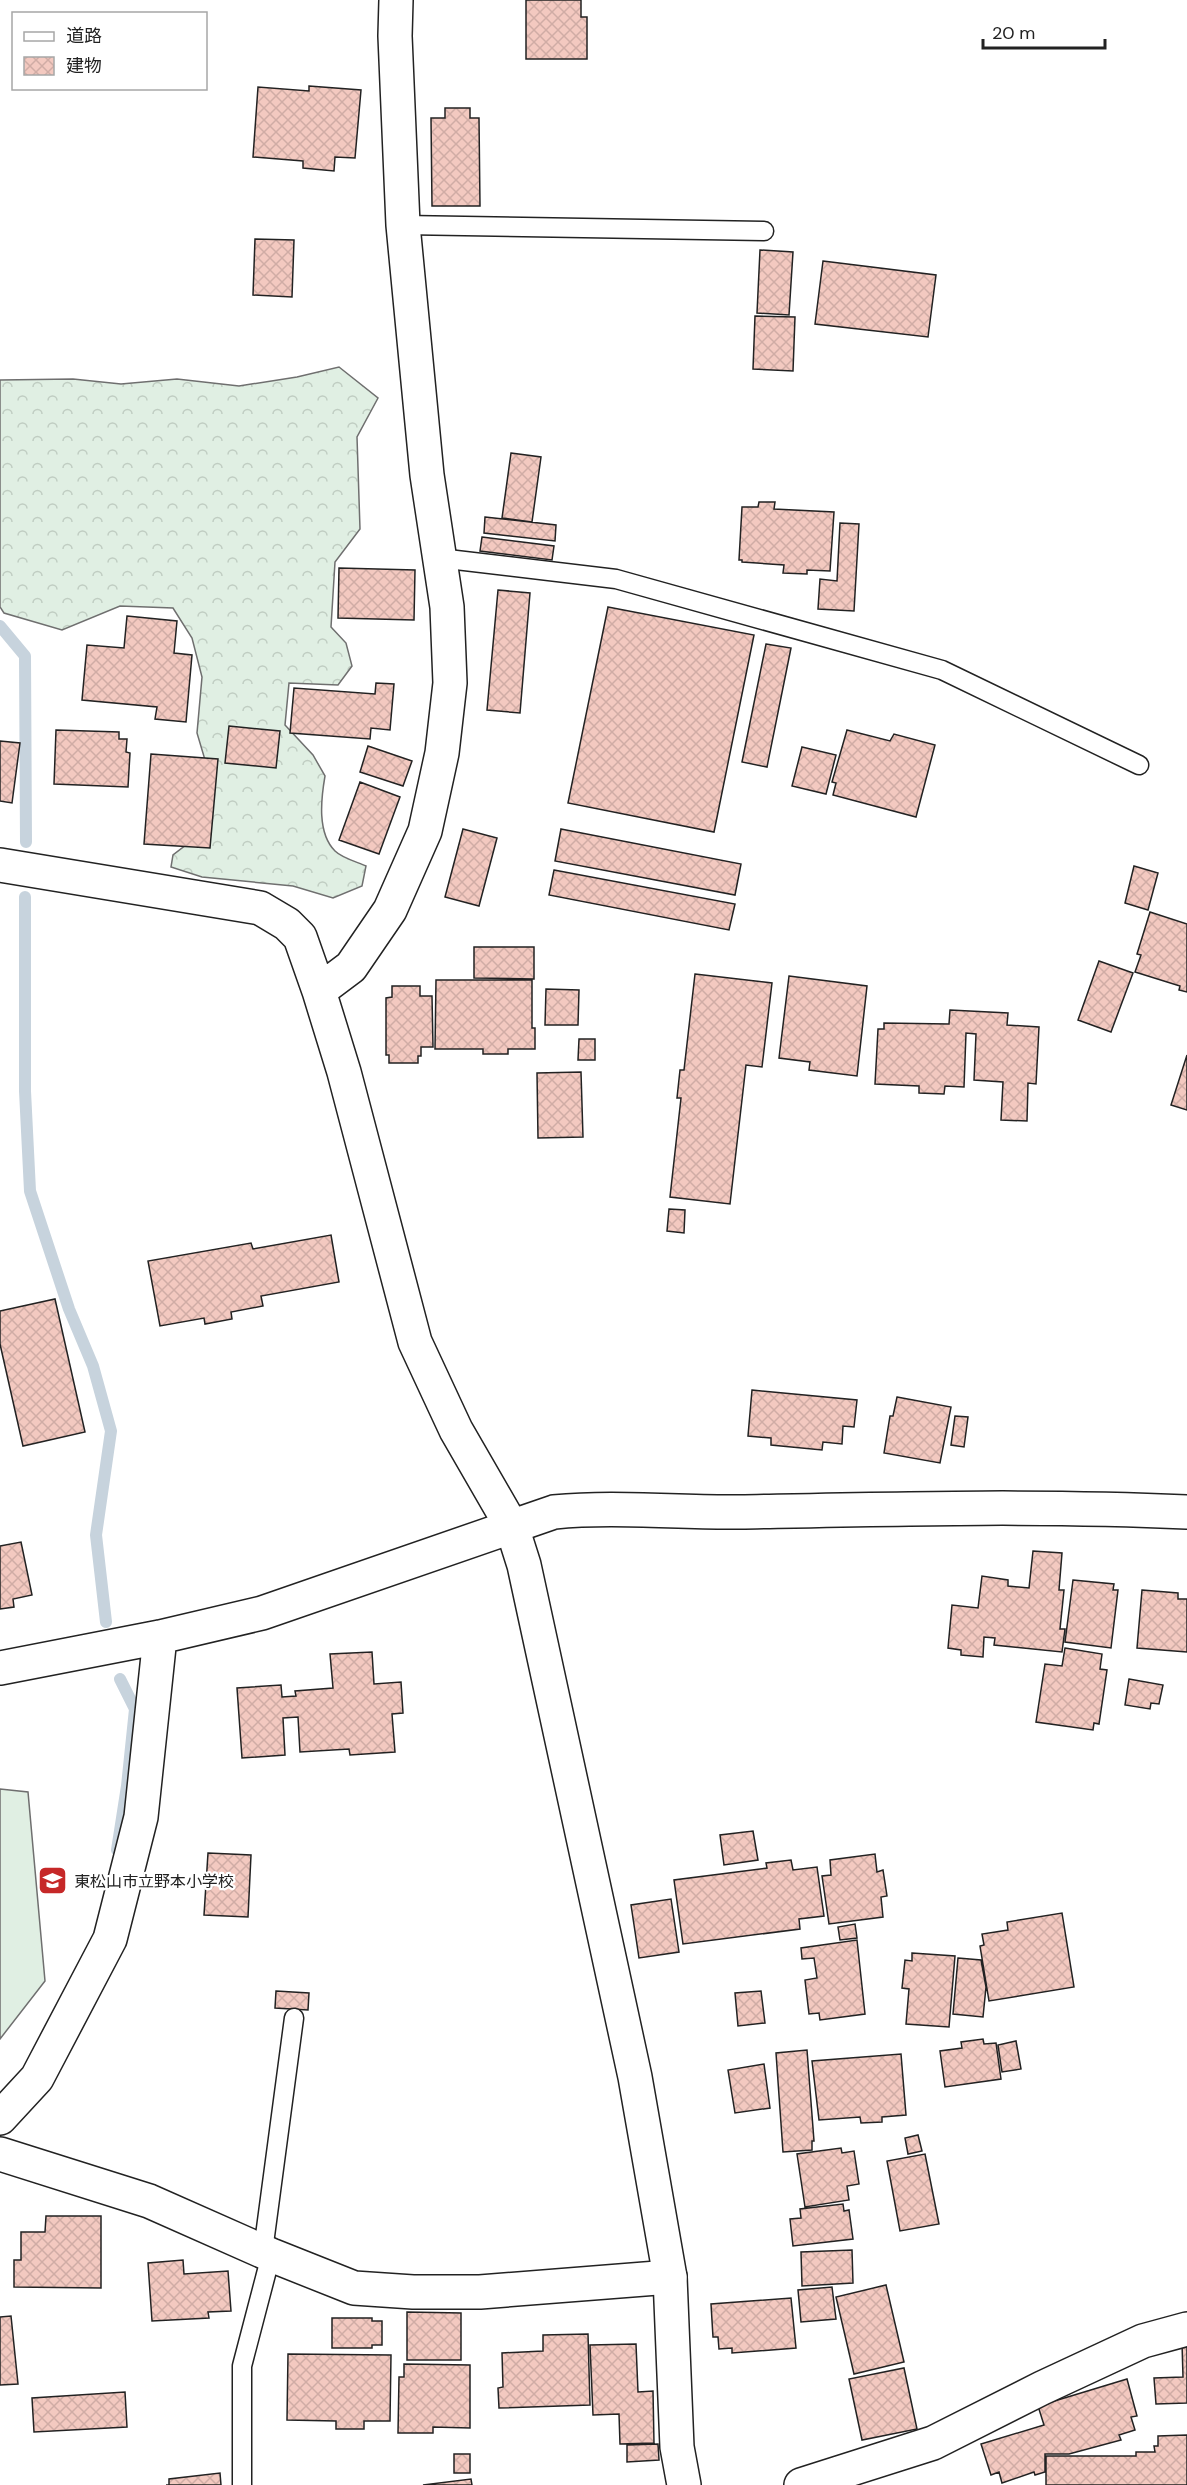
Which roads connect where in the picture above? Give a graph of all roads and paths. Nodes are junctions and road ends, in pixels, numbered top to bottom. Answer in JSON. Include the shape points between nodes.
{"nodes":[{"id":1,"x":396,"y":0,"type":"edge"},
{"id":2,"x":403,"y":225,"type":"junction"},
{"id":3,"x":764,"y":231,"type":"dead end"},
{"id":4,"x":440,"y":558,"type":"junction"},
{"id":5,"x":1139,"y":765,"type":"dead end"},
{"id":6,"x":0,"y":865,"type":"edge"},
{"id":7,"x":319,"y":991,"type":"junction"},
{"id":8,"x":1187,"y":1512,"type":"edge"},
{"id":9,"x":512,"y":1527,"type":"junction"},
{"id":10,"x":160,"y":1637,"type":"junction"},
{"id":11,"x":0,"y":1668,"type":"edge"},
{"id":12,"x":294,"y":2018,"type":"dead end"},
{"id":13,"x":0,"y":2118,"type":"edge"},
{"id":14,"x":0,"y":2154,"type":"edge"},
{"id":15,"x":267,"y":2253,"type":"junction"},
{"id":16,"x":670,"y":2277,"type":"junction"},
{"id":17,"x":1187,"y":2329,"type":"edge"},
{"id":18,"x":242,"y":2485,"type":"edge"},
{"id":19,"x":684,"y":2485,"type":"edge"},
{"id":20,"x":801,"y":2485,"type":"edge"}],
"edges":[{"from":1,"to":2,"type":"street"},
{"from":2,"to":3,"type":"lane"},
{"from":2,"to":4,"type":"street","via":[[427,475]]},
{"from":4,"to":5,"type":"lane","via":[[616,579],[942,670]]},
{"from":4,"to":7,"type":"street","via":[[447,607],[450,683],[442,753],[425,831],[390,910],[351,967]]},
{"from":6,"to":7,"type":"street","via":[[260,908],[300,937]]},
{"from":7,"to":9,"type":"street","via":[[415,1341],[456,1430]]},
{"from":8,"to":9,"type":"street","via":[[1078,1507],[686,1513],[588,1509],[554,1512]]},
{"from":9,"to":10,"type":"street","via":[[262,1613]]},
{"from":9,"to":16,"type":"street","via":[[524,1565],[633,2065]]},
{"from":10,"to":11,"type":"street"},
{"from":10,"to":13,"type":"street","via":[[141,1817],[110,1939],[37,2078]]},
{"from":12,"to":15,"type":"lane"},
{"from":14,"to":15,"type":"street","via":[[149,2201]]},
{"from":15,"to":16,"type":"street","via":[[354,2288],[413,2292],[480,2292]]},
{"from":15,"to":18,"type":"lane","via":[[242,2366]]},
{"from":16,"to":19,"type":"street","via":[[677,2447]]},
{"from":17,"to":20,"type":"street","via":[[1143,2341],[933,2443]]}]}
